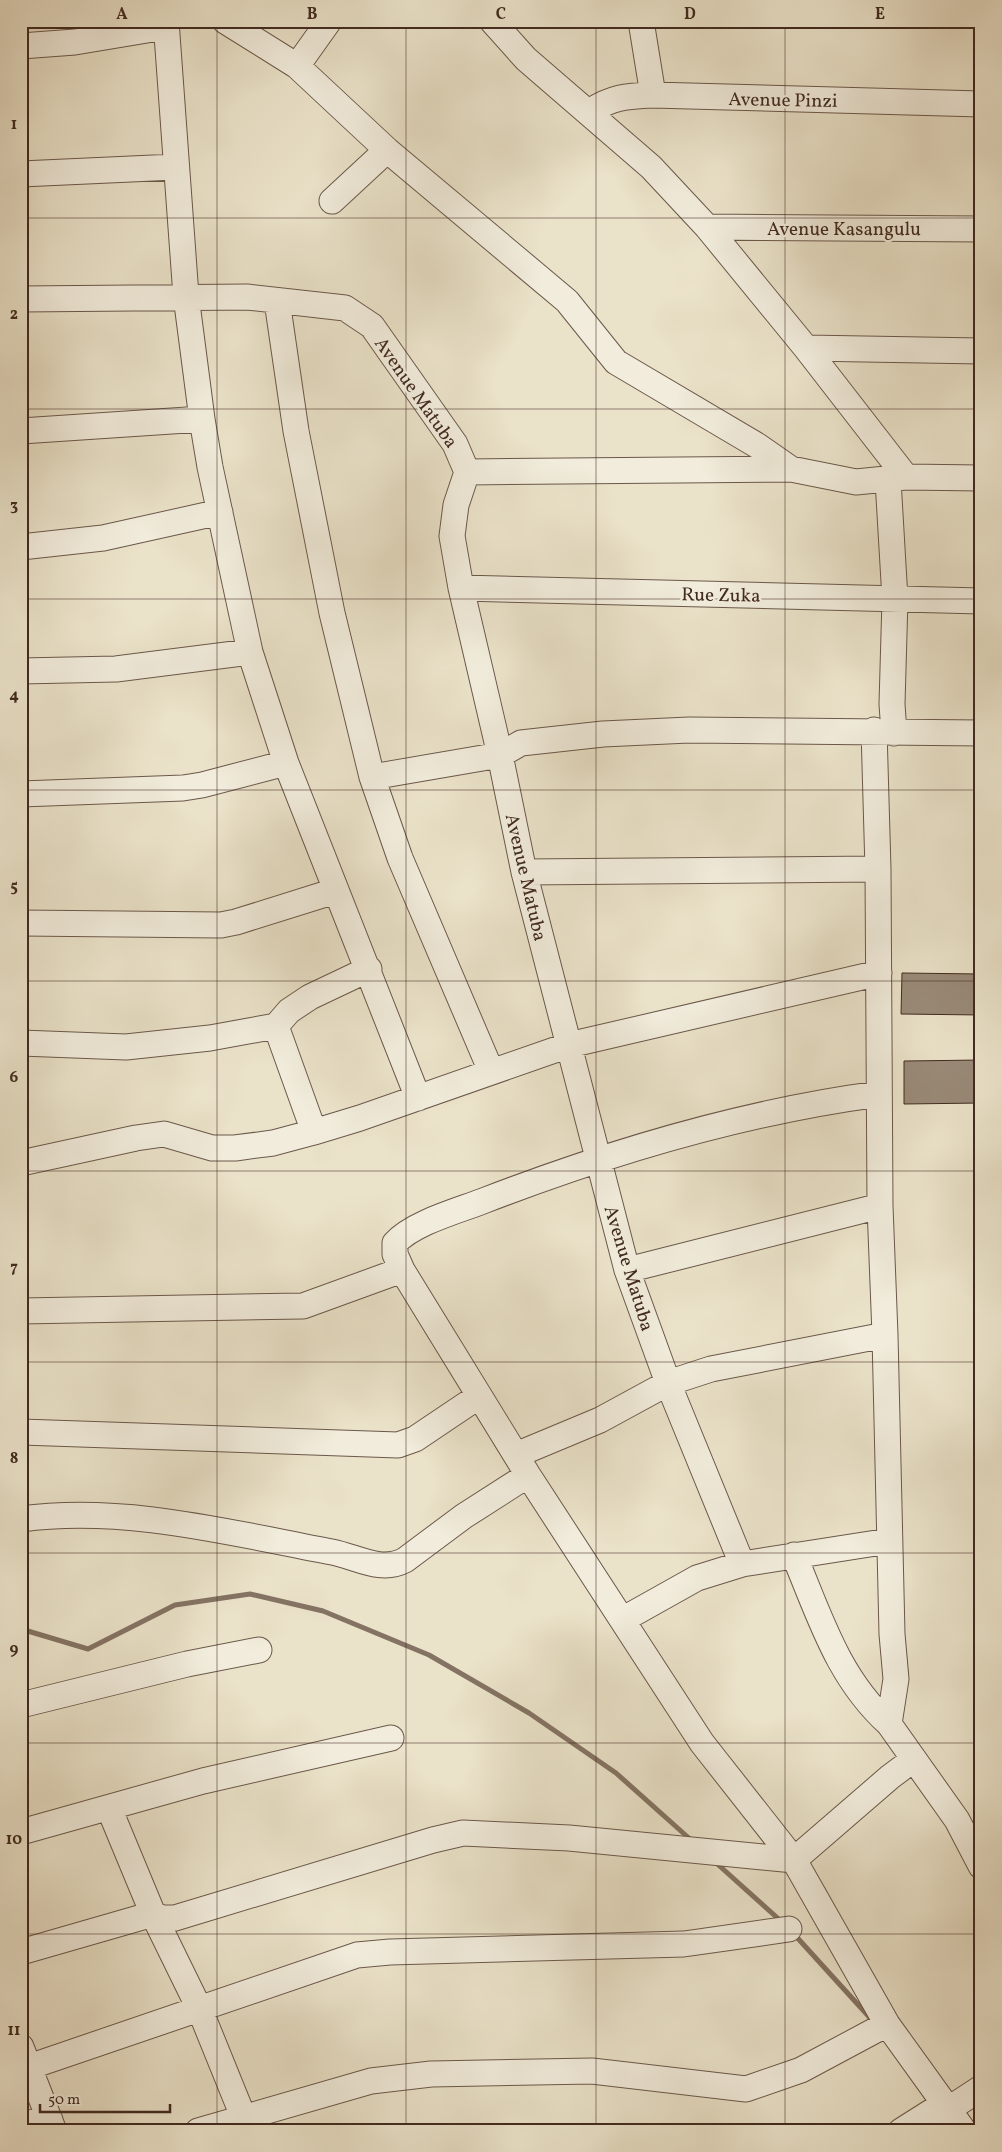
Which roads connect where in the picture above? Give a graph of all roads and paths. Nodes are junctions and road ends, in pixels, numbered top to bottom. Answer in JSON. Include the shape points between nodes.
{"nodes":[{"id":1,"x":225,"y":21,"type":"edge"},
{"id":2,"x":329,"y":21,"type":"edge"},
{"id":3,"x":492,"y":21,"type":"edge"},
{"id":4,"x":641,"y":21,"type":"edge"},
{"id":5,"x":165,"y":24,"type":"edge"},
{"id":6,"x":21,"y":46,"type":"edge"},
{"id":7,"x":297,"y":66,"type":"junction"},
{"id":8,"x":653,"y":95,"type":"junction"},
{"id":9,"x":981,"y":104,"type":"edge"},
{"id":10,"x":589,"y":112,"type":"junction"},
{"id":11,"x":387,"y":150,"type":"junction"},
{"id":12,"x":175,"y":167,"type":"junction"},
{"id":13,"x":21,"y":174,"type":"edge"},
{"id":14,"x":332,"y":202,"type":"dead end"},
{"id":15,"x":707,"y":227,"type":"junction"},
{"id":16,"x":981,"y":229,"type":"edge"},
{"id":17,"x":186,"y":296,"type":"junction"},
{"id":18,"x":21,"y":299,"type":"edge"},
{"id":19,"x":277,"y":301,"type":"junction"},
{"id":20,"x":806,"y":348,"type":"junction"},
{"id":21,"x":981,"y":352,"type":"edge"},
{"id":22,"x":202,"y":418,"type":"junction"},
{"id":23,"x":21,"y":431,"type":"edge"},
{"id":24,"x":791,"y":469,"type":"junction"},
{"id":25,"x":467,"y":472,"type":"junction"},
{"id":26,"x":897,"y":478,"type":"junction"},
{"id":27,"x":981,"y":478,"type":"edge"},
{"id":28,"x":220,"y":512,"type":"junction"},
{"id":29,"x":21,"y":547,"type":"edge"},
{"id":30,"x":461,"y":588,"type":"junction"},
{"id":31,"x":895,"y":599,"type":"junction"},
{"id":32,"x":981,"y":601,"type":"edge"},
{"id":33,"x":250,"y":652,"type":"junction"},
{"id":34,"x":21,"y":671,"type":"edge"},
{"id":35,"x":884,"y":732,"type":"junction"},
{"id":36,"x":981,"y":733,"type":"edge"},
{"id":37,"x":500,"y":755,"type":"junction"},
{"id":38,"x":286,"y":763,"type":"junction"},
{"id":39,"x":372,"y":777,"type":"junction"},
{"id":40,"x":21,"y":794,"type":"edge"},
{"id":41,"x":878,"y":869,"type":"junction"},
{"id":42,"x":524,"y":872,"type":"junction"},
{"id":43,"x":335,"y":891,"type":"junction"},
{"id":44,"x":21,"y":923,"type":"edge"},
{"id":45,"x":369,"y":969,"type":"junction"},
{"id":46,"x":879,"y":973,"type":"junction"},
{"id":47,"x":276,"y":1026,"type":"junction"},
{"id":48,"x":21,"y":1043,"type":"edge"},
{"id":49,"x":569,"y":1045,"type":"junction"},
{"id":50,"x":491,"y":1072,"type":"junction"},
{"id":51,"x":879,"y":1094,"type":"junction"},
{"id":52,"x":418,"y":1098,"type":"junction"},
{"id":53,"x":314,"y":1132,"type":"junction"},
{"id":54,"x":598,"y":1159,"type":"junction"},
{"id":55,"x":21,"y":1163,"type":"edge"},
{"id":56,"x":880,"y":1206,"type":"junction"},
{"id":57,"x":402,"y":1270,"type":"junction"},
{"id":58,"x":627,"y":1270,"type":"junction"},
{"id":59,"x":21,"y":1311,"type":"edge"},
{"id":60,"x":886,"y":1335,"type":"junction"},
{"id":61,"x":668,"y":1383,"type":"junction"},
{"id":62,"x":478,"y":1396,"type":"junction"},
{"id":63,"x":21,"y":1432,"type":"edge"},
{"id":64,"x":522,"y":1465,"type":"junction"},
{"id":65,"x":21,"y":1519,"type":"edge"},
{"id":66,"x":889,"y":1541,"type":"junction"},
{"id":67,"x":794,"y":1555,"type":"junction"},
{"id":68,"x":742,"y":1564,"type":"junction"},
{"id":69,"x":622,"y":1620,"type":"junction"},
{"id":70,"x":259,"y":1650,"type":"dead end"},
{"id":71,"x":21,"y":1705,"type":"edge"},
{"id":72,"x":889,"y":1724,"type":"junction"},
{"id":73,"x":391,"y":1738,"type":"dead end"},
{"id":74,"x":914,"y":1760,"type":"junction"},
{"id":75,"x":109,"y":1808,"type":"junction"},
{"id":76,"x":21,"y":1832,"type":"edge"},
{"id":77,"x":794,"y":1860,"type":"junction"},
{"id":78,"x":981,"y":1866,"type":"edge"},
{"id":79,"x":154,"y":1914,"type":"junction"},
{"id":80,"x":789,"y":1929,"type":"dead end"},
{"id":81,"x":21,"y":1952,"type":"edge"},
{"id":82,"x":200,"y":2010,"type":"junction"},
{"id":83,"x":887,"y":2024,"type":"junction"},
{"id":84,"x":25,"y":2057,"type":"edge"},
{"id":85,"x":981,"y":2088,"type":"edge"},
{"id":86,"x":949,"y":2109,"type":"junction"},
{"id":87,"x":21,"y":2124,"type":"edge"},
{"id":88,"x":247,"y":2124,"type":"edge"},
{"id":89,"x":52,"y":2125,"type":"edge"},
{"id":90,"x":198,"y":2131,"type":"edge"},
{"id":91,"x":901,"y":2131,"type":"edge"},
{"id":92,"x":964,"y":2131,"type":"edge"}],
"edges":[{"from":1,"to":7,"type":"street"},
{"from":2,"to":7,"type":"street"},
{"from":3,"to":10,"type":"street","via":[[526,59]]},
{"from":4,"to":8,"type":"street"},
{"from":5,"to":6,"type":"street","via":[[75,42]]},
{"from":5,"to":12,"type":"street"},
{"from":7,"to":11,"type":"street"},
{"from":8,"to":9,"type":"street","name":"Avenue Pinzi"},
{"from":8,"to":10,"type":"street","name":"Avenue Pinzi","via":[[606,101]]},
{"from":10,"to":15,"type":"street","via":[[651,167]]},
{"from":11,"to":14,"type":"street"},
{"from":11,"to":24,"type":"street","via":[[567,302],[616,362]]},
{"from":12,"to":13,"type":"street"},
{"from":12,"to":17,"type":"street"},
{"from":15,"to":16,"type":"street","name":"Avenue Kasangulu"},
{"from":15,"to":20,"type":"street"},
{"from":17,"to":18,"type":"street","name":"Avenue Matuba"},
{"from":17,"to":19,"type":"street","name":"Avenue Matuba"},
{"from":17,"to":22,"type":"street"},
{"from":19,"to":25,"type":"street","name":"Avenue Matuba","via":[[345,308],[372,326],[455,444]]},
{"from":19,"to":39,"type":"street","via":[[296,431],[332,613]]},
{"from":20,"to":21,"type":"street"},
{"from":20,"to":26,"type":"street"},
{"from":22,"to":23,"type":"street"},
{"from":22,"to":28,"type":"street"},
{"from":24,"to":25,"type":"street"},
{"from":24,"to":26,"type":"street","via":[[856,482]]},
{"from":25,"to":30,"type":"street","name":"Avenue Matuba","via":[[456,505],[452,536]]},
{"from":26,"to":27,"type":"street"},
{"from":26,"to":31,"type":"street"},
{"from":28,"to":29,"type":"street","via":[[103,538]]},
{"from":28,"to":33,"type":"street"},
{"from":30,"to":31,"type":"street","name":"Rue Zuka"},
{"from":30,"to":37,"type":"street","name":"Avenue Matuba"},
{"from":31,"to":32,"type":"street","name":"Rue Zuka"},
{"from":31,"to":35,"type":"street","via":[[892,704]]},
{"from":33,"to":34,"type":"street","via":[[116,669]]},
{"from":33,"to":38,"type":"street"},
{"from":35,"to":36,"type":"street"},
{"from":35,"to":37,"type":"street","via":[[689,730],[603,734],[521,743]]},
{"from":35,"to":41,"type":"street"},
{"from":37,"to":39,"type":"street"},
{"from":37,"to":42,"type":"street","name":"Avenue Matuba"},
{"from":38,"to":40,"type":"street","via":[[182,788]]},
{"from":38,"to":43,"type":"street"},
{"from":39,"to":50,"type":"street","via":[[400,858]]},
{"from":41,"to":42,"type":"street"},
{"from":41,"to":46,"type":"street"},
{"from":42,"to":49,"type":"street","name":"Avenue Matuba"},
{"from":43,"to":44,"type":"street","via":[[221,925]]},
{"from":43,"to":45,"type":"street"},
{"from":45,"to":47,"type":"street","via":[[310,996]]},
{"from":45,"to":52,"type":"street"},
{"from":46,"to":49,"type":"street"},
{"from":46,"to":51,"type":"street"},
{"from":47,"to":48,"type":"street","via":[[210,1038],[126,1047]]},
{"from":47,"to":53,"type":"street"},
{"from":49,"to":50,"type":"street"},
{"from":49,"to":54,"type":"street","name":"Avenue Matuba"},
{"from":50,"to":52,"type":"street"},
{"from":51,"to":54,"type":"street","via":[[811,1103]]},
{"from":51,"to":56,"type":"street"},
{"from":52,"to":53,"type":"street"},
{"from":53,"to":55,"type":"street","via":[[273,1143],[235,1148],[212,1148],[164,1134]]},
{"from":54,"to":57,"type":"street","via":[[466,1207],[404,1234],[395,1243],[395,1254]]},
{"from":54,"to":58,"type":"street","name":"Avenue Matuba"},
{"from":56,"to":58,"type":"street"},
{"from":56,"to":60,"type":"street"},
{"from":57,"to":59,"type":"street","via":[[303,1306]]},
{"from":57,"to":62,"type":"street"},
{"from":58,"to":61,"type":"street","name":"Avenue Matuba"},
{"from":60,"to":61,"type":"street","via":[[711,1369]]},
{"from":60,"to":66,"type":"street"},
{"from":61,"to":64,"type":"street"},
{"from":61,"to":68,"type":"street","name":"Avenue Matuba"},
{"from":62,"to":63,"type":"street","via":[[414,1439],[390,1446]]},
{"from":62,"to":64,"type":"street"},
{"from":64,"to":65,"type":"street","via":[[464,1516],[395,1565],[384,1566],[336,1552],[160,1520],[57,1514]]},
{"from":64,"to":69,"type":"street"},
{"from":66,"to":67,"type":"street"},
{"from":66,"to":72,"type":"street","via":[[896,1679]]},
{"from":67,"to":68,"type":"street"},
{"from":67,"to":72,"type":"street","via":[[838,1660],[864,1700]]},
{"from":68,"to":69,"type":"street","via":[[697,1578]]},
{"from":69,"to":77,"type":"street","via":[[702,1742]]},
{"from":70,"to":71,"type":"street","via":[[187,1664]]},
{"from":72,"to":74,"type":"street"},
{"from":73,"to":75,"type":"street","via":[[212,1779]]},
{"from":74,"to":77,"type":"street"},
{"from":74,"to":78,"type":"street","via":[[956,1820]]},
{"from":75,"to":76,"type":"street"},
{"from":75,"to":79,"type":"street"},
{"from":77,"to":79,"type":"street","via":[[569,1838],[463,1833],[175,1918]]},
{"from":77,"to":83,"type":"street"},
{"from":79,"to":81,"type":"street"},
{"from":79,"to":82,"type":"street"},
{"from":80,"to":82,"type":"street","via":[[684,1944],[357,1955]]},
{"from":82,"to":84,"type":"street"},
{"from":82,"to":88,"type":"street"},
{"from":83,"to":86,"type":"street"},
{"from":83,"to":88,"type":"street","via":[[801,2070],[746,2089],[592,2071],[431,2074],[371,2081]]},
{"from":84,"to":89,"type":"street"},
{"from":85,"to":86,"type":"street"},
{"from":86,"to":91,"type":"street","via":[[931,2112]]},
{"from":86,"to":92,"type":"street"},
{"from":87,"to":89,"type":"street"},
{"from":88,"to":90,"type":"street"}]}
